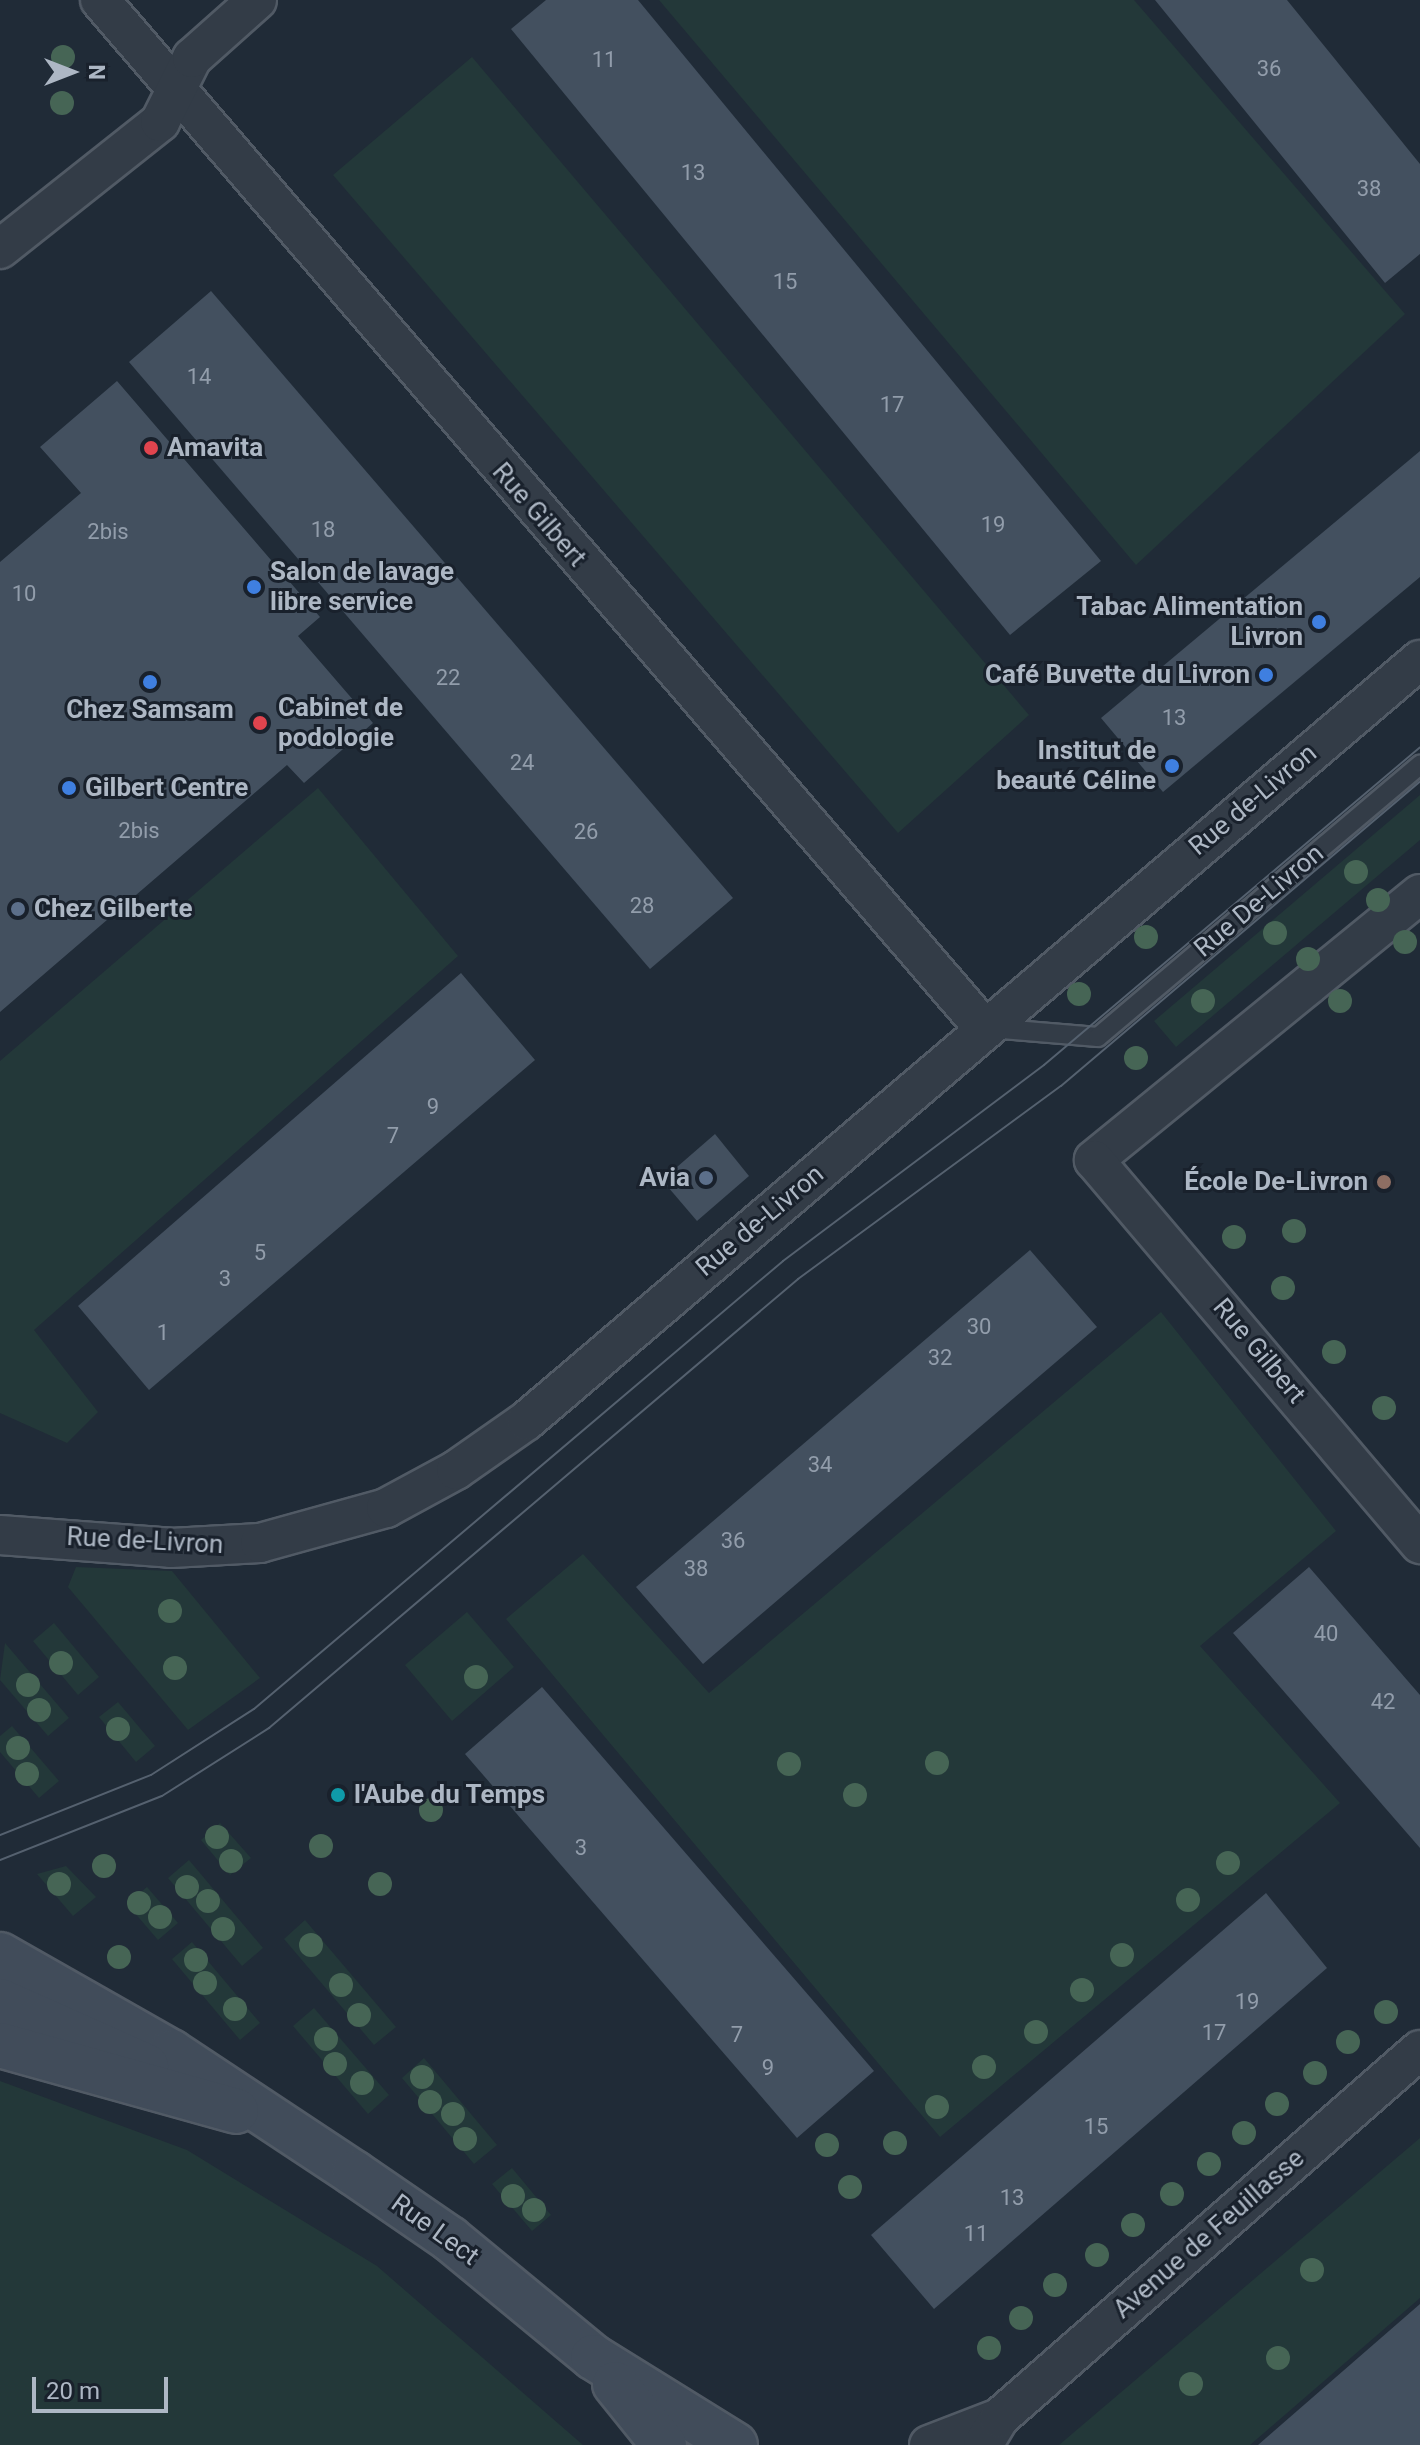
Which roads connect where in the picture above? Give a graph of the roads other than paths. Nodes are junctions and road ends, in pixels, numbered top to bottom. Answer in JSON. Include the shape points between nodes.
{"nodes":[{"id":1,"x":100,"y":0,"type":"edge"},
{"id":2,"x":257,"y":0,"type":"edge"},
{"id":3,"x":175,"y":92,"type":"junction"},
{"id":4,"x":0,"y":249,"type":"edge"},
{"id":5,"x":1420,"y":660,"type":"edge"},
{"id":6,"x":1420,"y":765,"type":"edge"},
{"id":7,"x":1420,"y":894,"type":"edge"},
{"id":8,"x":983,"y":1027,"type":"junction"},
{"id":9,"x":0,"y":1535,"type":"edge"},
{"id":10,"x":1420,"y":1544,"type":"edge"},
{"id":11,"x":0,"y":1955,"type":"edge"},
{"id":12,"x":0,"y":2001,"type":"edge"},
{"id":13,"x":0,"y":2045,"type":"edge"},
{"id":14,"x":1420,"y":2050,"type":"edge"},
{"id":15,"x":265,"y":2119,"type":"junction"},
{"id":16,"x":593,"y":2357,"type":"junction"},
{"id":17,"x":991,"y":2432,"type":"edge"},
{"id":18,"x":664,"y":2445,"type":"edge"},
{"id":19,"x":735,"y":2445,"type":"edge"},
{"id":20,"x":929,"y":2445,"type":"edge"}],
"edges":[{"from":1,"to":3,"type":"street","name":"Rue Gilbert"},
{"from":2,"to":3,"type":"street","via":[[192,58]]},
{"from":3,"to":4,"type":"street","via":[[160,122]]},
{"from":3,"to":8,"type":"street","name":"Rue Gilbert"},
{"from":5,"to":8,"type":"street","name":"Rue de-Livron"},
{"from":6,"to":8,"type":"lane","name":"Rue De-Livron","via":[[1098,1037]]},
{"from":7,"to":10,"type":"street","name":"Rue Gilbert","via":[[1094,1160]]},
{"from":8,"to":9,"type":"street","name":"Rue de-Livron","via":[[526,1421],[386,1508],[305,1534],[222,1547]]},
{"from":11,"to":15,"type":"main road","name":"Rue Lect","via":[[171,2052]]},
{"from":12,"to":15,"type":"main road","name":"Rue Lect"},
{"from":13,"to":15,"type":"main road","name":"Rue Lect"},
{"from":14,"to":17,"type":"street","name":"Avenue de Feuillasse"},
{"from":15,"to":16,"type":"main road","name":"Rue Lect","via":[[450,2239]]},
{"from":16,"to":18,"type":"main road","name":"Rue Lect"},
{"from":16,"to":19,"type":"main road","name":"Rue Lect"},
{"from":17,"to":20,"type":"street","name":"Avenue de Feuillasse"}]}
